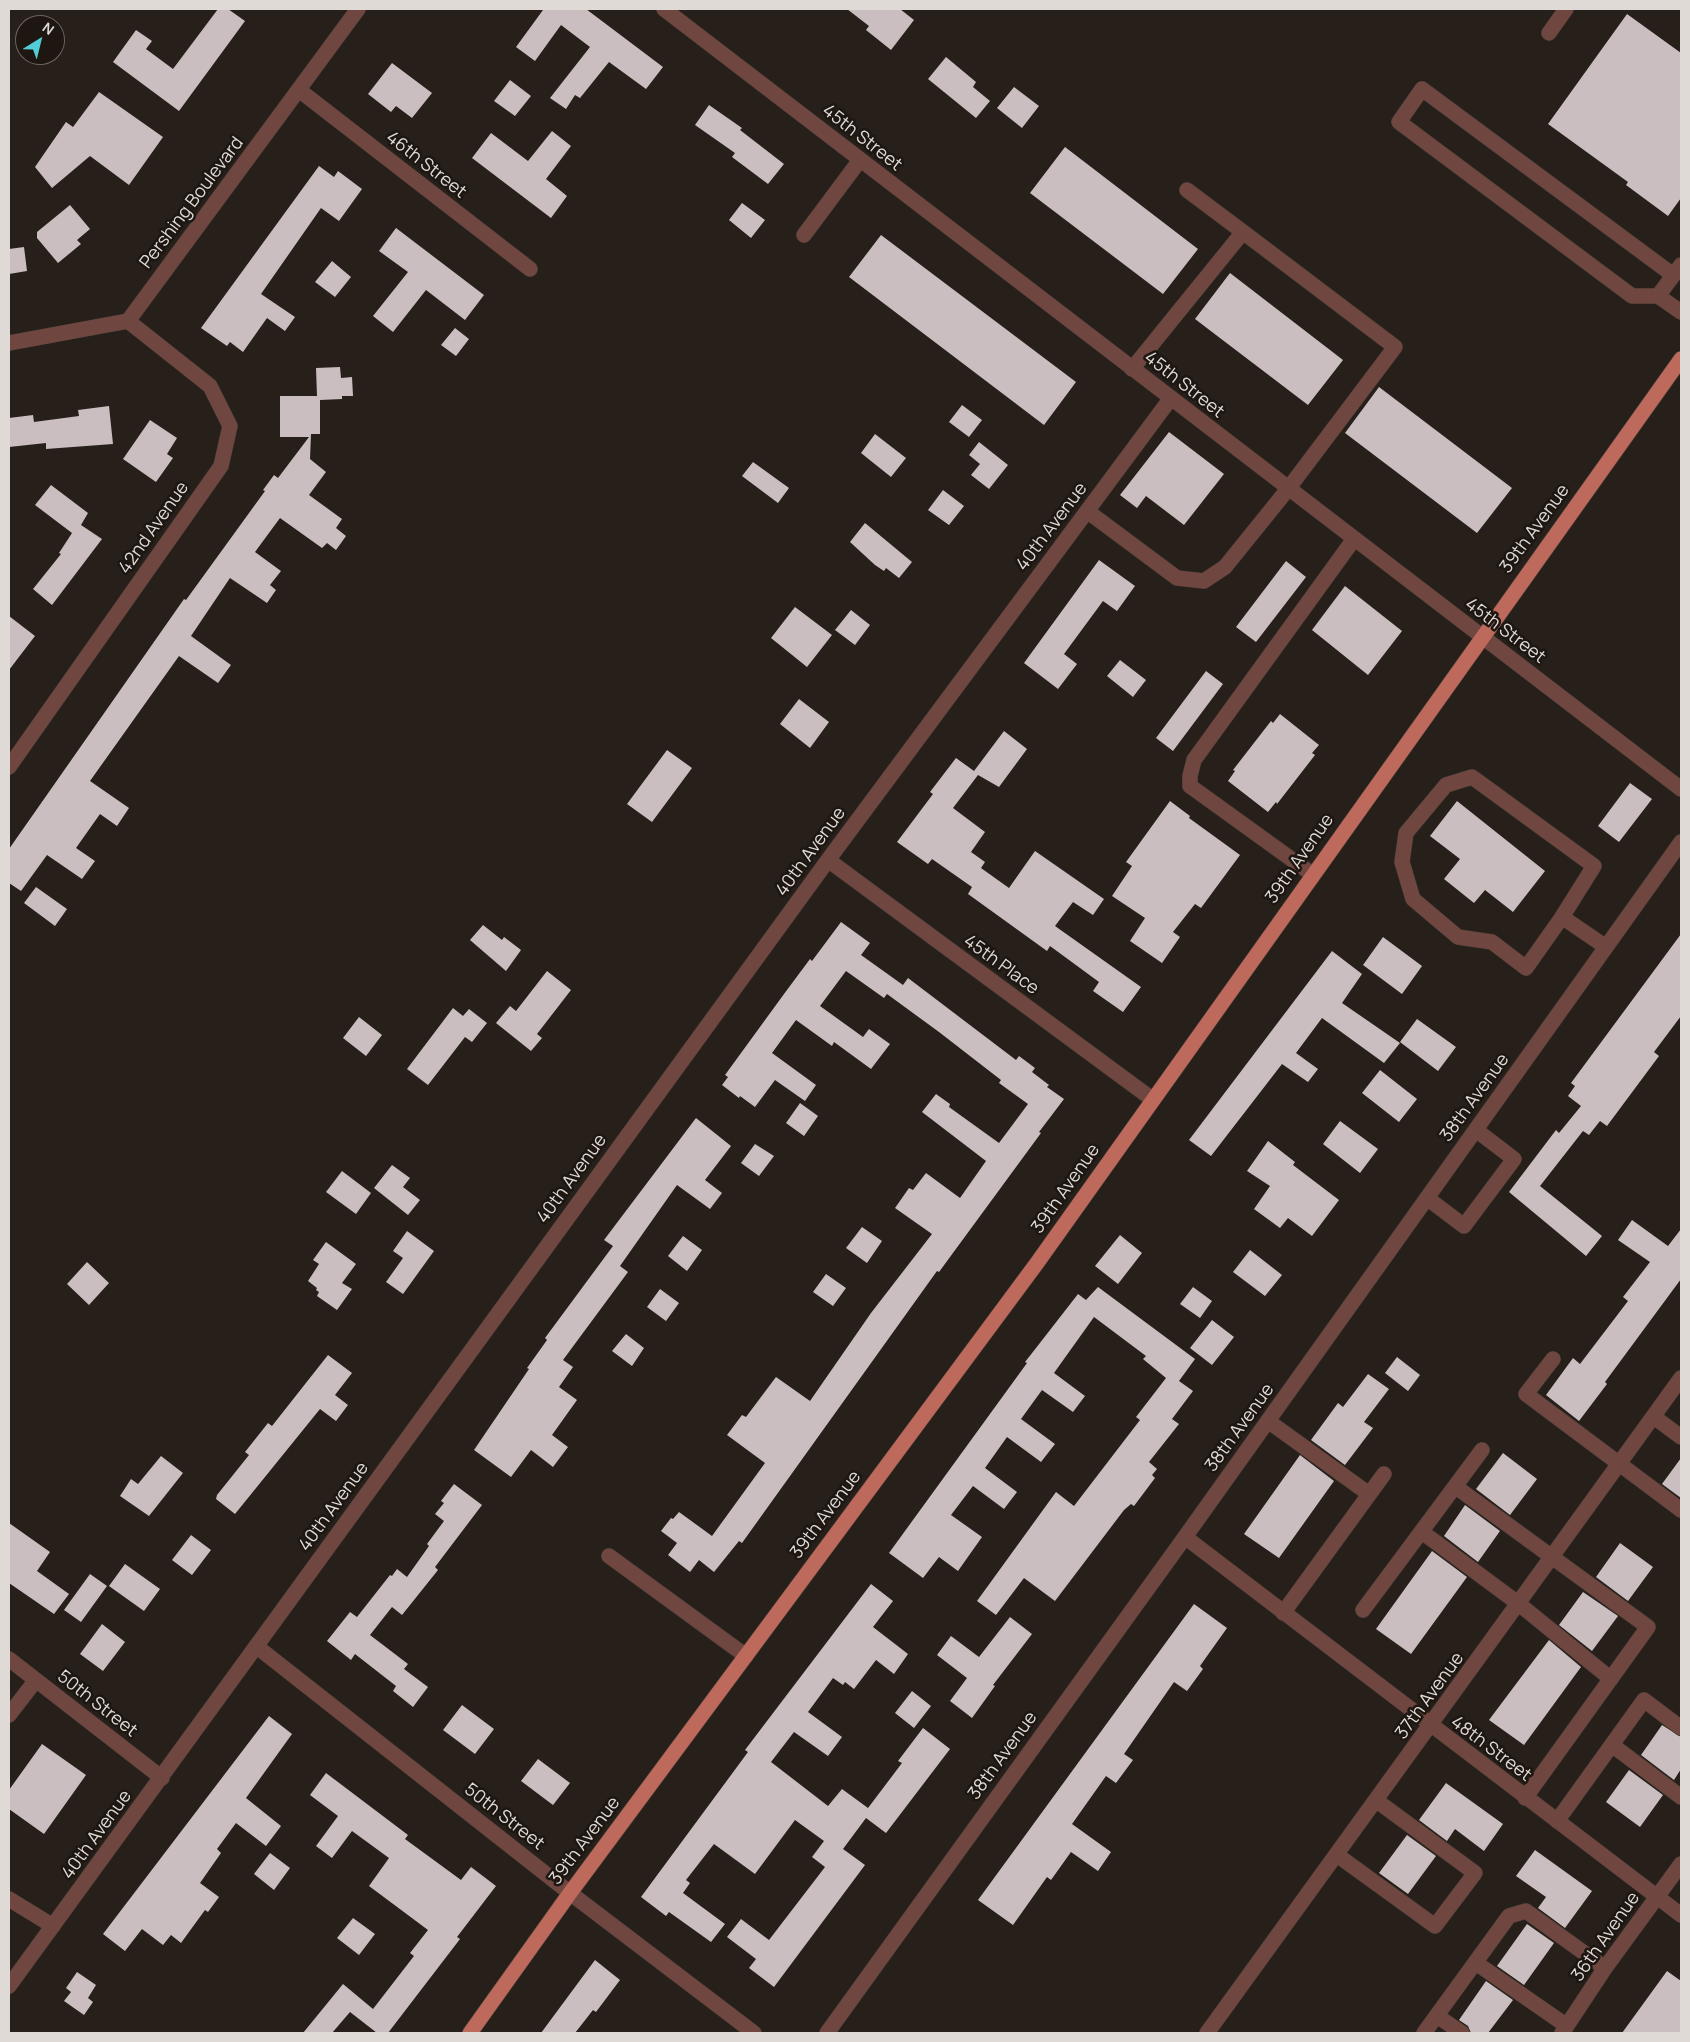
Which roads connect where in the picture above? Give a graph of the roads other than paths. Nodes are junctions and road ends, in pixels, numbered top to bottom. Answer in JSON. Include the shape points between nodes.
{"nodes":[{"id":1,"x":358,"y":9,"type":"edge"},
{"id":2,"x":664,"y":9,"type":"edge"},
{"id":3,"x":1566,"y":9,"type":"edge"},
{"id":4,"x":1549,"y":33,"type":"dead end"},
{"id":5,"x":299,"y":90,"type":"junction"},
{"id":6,"x":860,"y":160,"type":"junction"},
{"id":7,"x":1187,"y":190,"type":"dead end"},
{"id":8,"x":1243,"y":232,"type":"junction"},
{"id":9,"x":804,"y":235,"type":"dead end"},
{"id":10,"x":530,"y":269,"type":"dead end"},
{"id":11,"x":1677,"y":270,"type":"edge"},
{"id":12,"x":1658,"y":296,"type":"junction"},
{"id":13,"x":1681,"y":312,"type":"edge"},
{"id":14,"x":128,"y":321,"type":"junction"},
{"id":15,"x":9,"y":343,"type":"edge"},
{"id":16,"x":1681,"y":359,"type":"edge"},
{"id":17,"x":1132,"y":369,"type":"junction"},
{"id":18,"x":1171,"y":398,"type":"junction"},
{"id":19,"x":1288,"y":489,"type":"junction"},
{"id":20,"x":1087,"y":511,"type":"junction"},
{"id":21,"x":1354,"y":539,"type":"junction"},
{"id":22,"x":1481,"y":637,"type":"junction"},
{"id":23,"x":9,"y":767,"type":"edge"},
{"id":24,"x":1681,"y":789,"type":"edge"},
{"id":25,"x":1681,"y":842,"type":"edge"},
{"id":26,"x":828,"y":860,"type":"junction"},
{"id":27,"x":1312,"y":874,"type":"junction"},
{"id":28,"x":1562,"y":917,"type":"junction"},
{"id":29,"x":1606,"y":948,"type":"junction"},
{"id":30,"x":1152,"y":1099,"type":"junction"},
{"id":31,"x":1476,"y":1130,"type":"junction"},
{"id":32,"x":1427,"y":1198,"type":"junction"},
{"id":33,"x":1553,"y":1359,"type":"dead end"},
{"id":34,"x":1681,"y":1378,"type":"edge"},
{"id":35,"x":1654,"y":1417,"type":"junction"},
{"id":36,"x":1268,"y":1421,"type":"junction"},
{"id":37,"x":1681,"y":1437,"type":"edge"},
{"id":38,"x":1482,"y":1450,"type":"dead end"},
{"id":39,"x":1619,"y":1464,"type":"junction"},
{"id":40,"x":1384,"y":1474,"type":"dead end"},
{"id":41,"x":1456,"y":1487,"type":"junction"},
{"id":42,"x":1369,"y":1494,"type":"junction"},
{"id":43,"x":1681,"y":1510,"type":"edge"},
{"id":44,"x":1422,"y":1532,"type":"junction"},
{"id":45,"x":1185,"y":1537,"type":"junction"},
{"id":46,"x":609,"y":1556,"type":"dead end"},
{"id":47,"x":1552,"y":1558,"type":"junction"},
{"id":48,"x":1519,"y":1604,"type":"junction"},
{"id":49,"x":1363,"y":1610,"type":"dead end"},
{"id":50,"x":1283,"y":1613,"type":"junction"},
{"id":51,"x":256,"y":1646,"type":"junction"},
{"id":52,"x":746,"y":1656,"type":"junction"},
{"id":53,"x":9,"y":1659,"type":"edge"},
{"id":54,"x":1611,"y":1679,"type":"junction"},
{"id":55,"x":36,"y":1680,"type":"junction"},
{"id":56,"x":9,"y":1715,"type":"edge"},
{"id":57,"x":1431,"y":1727,"type":"junction"},
{"id":58,"x":1681,"y":1728,"type":"edge"},
{"id":59,"x":1612,"y":1745,"type":"junction"},
{"id":60,"x":162,"y":1778,"type":"junction"},
{"id":61,"x":1681,"y":1797,"type":"edge"},
{"id":62,"x":1525,"y":1798,"type":"junction"},
{"id":63,"x":1377,"y":1801,"type":"junction"},
{"id":64,"x":1557,"y":1821,"type":"junction"},
{"id":65,"x":1337,"y":1856,"type":"junction"},
{"id":66,"x":1681,"y":1864,"type":"edge"},
{"id":67,"x":570,"y":1892,"type":"junction"},
{"id":68,"x":1657,"y":1897,"type":"junction"},
{"id":69,"x":9,"y":1899,"type":"edge"},
{"id":70,"x":1681,"y":1915,"type":"edge"},
{"id":71,"x":53,"y":1926,"type":"junction"},
{"id":72,"x":1476,"y":1963,"type":"junction"},
{"id":73,"x":1606,"y":1968,"type":"junction"},
{"id":74,"x":9,"y":1986,"type":"edge"},
{"id":75,"x":1437,"y":2016,"type":"junction"},
{"id":76,"x":1564,"y":2030,"type":"edge"},
{"id":77,"x":470,"y":2033,"type":"edge"},
{"id":78,"x":754,"y":2033,"type":"edge"},
{"id":79,"x":827,"y":2033,"type":"edge"},
{"id":80,"x":1207,"y":2033,"type":"edge"},
{"id":81,"x":1424,"y":2033,"type":"edge"},
{"id":82,"x":1462,"y":2033,"type":"edge"}],
"edges":[{"from":1,"to":5,"type":"street","name":"Pershing Boulevard"},
{"from":2,"to":6,"type":"street","name":"45th Street"},
{"from":3,"to":4,"type":"street"},
{"from":5,"to":10,"type":"street","name":"46th Street"},
{"from":5,"to":14,"type":"street","name":"Pershing Boulevard"},
{"from":6,"to":9,"type":"street"},
{"from":6,"to":17,"type":"street","name":"45th Street"},
{"from":7,"to":8,"type":"street"},
{"from":8,"to":17,"type":"street"},
{"from":8,"to":19,"type":"street","via":[[1396,347]]},
{"from":11,"to":12,"type":"street"},
{"from":11,"to":12,"type":"street","via":[[1422,89],[1398,122],[1632,296]]},
{"from":12,"to":13,"type":"street"},
{"from":14,"to":15,"type":"street"},
{"from":14,"to":23,"type":"street","name":"42nd Avenue","via":[[210,386],[230,426],[220,466]]},
{"from":16,"to":22,"type":"main road","name":"39th Avenue"},
{"from":17,"to":18,"type":"street","name":"45th Street"},
{"from":18,"to":19,"type":"street","name":"45th Street"},
{"from":18,"to":20,"type":"street","name":"40th Avenue"},
{"from":19,"to":20,"type":"street","via":[[1225,567],[1204,581],[1177,578]]},
{"from":19,"to":21,"type":"street","name":"45th Street"},
{"from":20,"to":26,"type":"street","name":"40th Avenue"},
{"from":21,"to":22,"type":"street","name":"45th Street"},
{"from":21,"to":27,"type":"street","via":[[1194,760],[1190,776],[1190,786]]},
{"from":22,"to":24,"type":"street","name":"45th Street"},
{"from":22,"to":27,"type":"main road","name":"39th Avenue"},
{"from":25,"to":29,"type":"street","name":"38th Avenue"},
{"from":26,"to":30,"type":"street","name":"45th Place"},
{"from":26,"to":51,"type":"street","name":"40th Avenue"},
{"from":27,"to":30,"type":"main road","name":"39th Avenue"},
{"from":28,"to":28,"type":"street","via":[[1594,866],[1472,777],[1446,785],[1406,833],[1402,862],[1413,900],[1458,937],[1492,942],[1526,968]]},
{"from":28,"to":29,"type":"street"},
{"from":29,"to":31,"type":"street","name":"38th Avenue"},
{"from":30,"to":52,"type":"main road","name":"39th Avenue","via":[[1037,1263]]},
{"from":31,"to":32,"type":"street","name":"38th Avenue"},
{"from":31,"to":32,"type":"street","via":[[1514,1159],[1464,1226]]},
{"from":32,"to":36,"type":"street","name":"38th Avenue"},
{"from":33,"to":39,"type":"street","via":[[1526,1394]]},
{"from":34,"to":35,"type":"street","name":"37th Avenue"},
{"from":35,"to":37,"type":"street"},
{"from":35,"to":39,"type":"street","name":"37th Avenue"},
{"from":36,"to":42,"type":"street"},
{"from":36,"to":45,"type":"street","name":"38th Avenue"},
{"from":38,"to":41,"type":"street"},
{"from":39,"to":43,"type":"street"},
{"from":39,"to":47,"type":"street","name":"37th Avenue"},
{"from":40,"to":42,"type":"street"},
{"from":41,"to":44,"type":"street"},
{"from":41,"to":47,"type":"street"},
{"from":42,"to":50,"type":"street"},
{"from":44,"to":48,"type":"street"},
{"from":44,"to":49,"type":"street"},
{"from":45,"to":50,"type":"street","name":"48th Street"},
{"from":45,"to":79,"type":"street","name":"38th Avenue"},
{"from":46,"to":52,"type":"street"},
{"from":47,"to":48,"type":"street","name":"37th Avenue"},
{"from":47,"to":54,"type":"street","via":[[1648,1628]]},
{"from":48,"to":54,"type":"street"},
{"from":48,"to":57,"type":"street","name":"37th Avenue"},
{"from":50,"to":57,"type":"street","name":"48th Street"},
{"from":51,"to":60,"type":"street","name":"40th Avenue"},
{"from":51,"to":67,"type":"street","name":"50th Street"},
{"from":52,"to":67,"type":"main road","name":"39th Avenue"},
{"from":53,"to":55,"type":"street","name":"50th Street"},
{"from":54,"to":62,"type":"street"},
{"from":55,"to":56,"type":"street"},
{"from":55,"to":60,"type":"street","name":"50th Street"},
{"from":57,"to":62,"type":"street","name":"48th Street"},
{"from":57,"to":63,"type":"street","name":"37th Avenue"},
{"from":58,"to":59,"type":"street","via":[[1644,1700]]},
{"from":59,"to":61,"type":"street"},
{"from":59,"to":64,"type":"street"},
{"from":60,"to":71,"type":"street","name":"40th Avenue"},
{"from":62,"to":64,"type":"street","name":"48th Street"},
{"from":63,"to":65,"type":"street","name":"37th Avenue"},
{"from":63,"to":65,"type":"street","via":[[1475,1873],[1435,1926]]},
{"from":64,"to":68,"type":"street","name":"48th Street"},
{"from":65,"to":80,"type":"street","name":"37th Avenue"},
{"from":66,"to":68,"type":"street","name":"36th Avenue"},
{"from":67,"to":77,"type":"main road","name":"39th Avenue"},
{"from":67,"to":78,"type":"street","name":"50th Street"},
{"from":68,"to":70,"type":"street","name":"48th Street"},
{"from":68,"to":73,"type":"street","name":"36th Avenue"},
{"from":69,"to":71,"type":"street"},
{"from":71,"to":74,"type":"street","name":"40th Avenue"},
{"from":72,"to":73,"type":"street","via":[[1510,1916],[1526,1911]]},
{"from":72,"to":75,"type":"street"},
{"from":72,"to":76,"type":"street"},
{"from":73,"to":76,"type":"street","name":"36th Avenue"},
{"from":75,"to":81,"type":"street"},
{"from":75,"to":82,"type":"street"}]}
